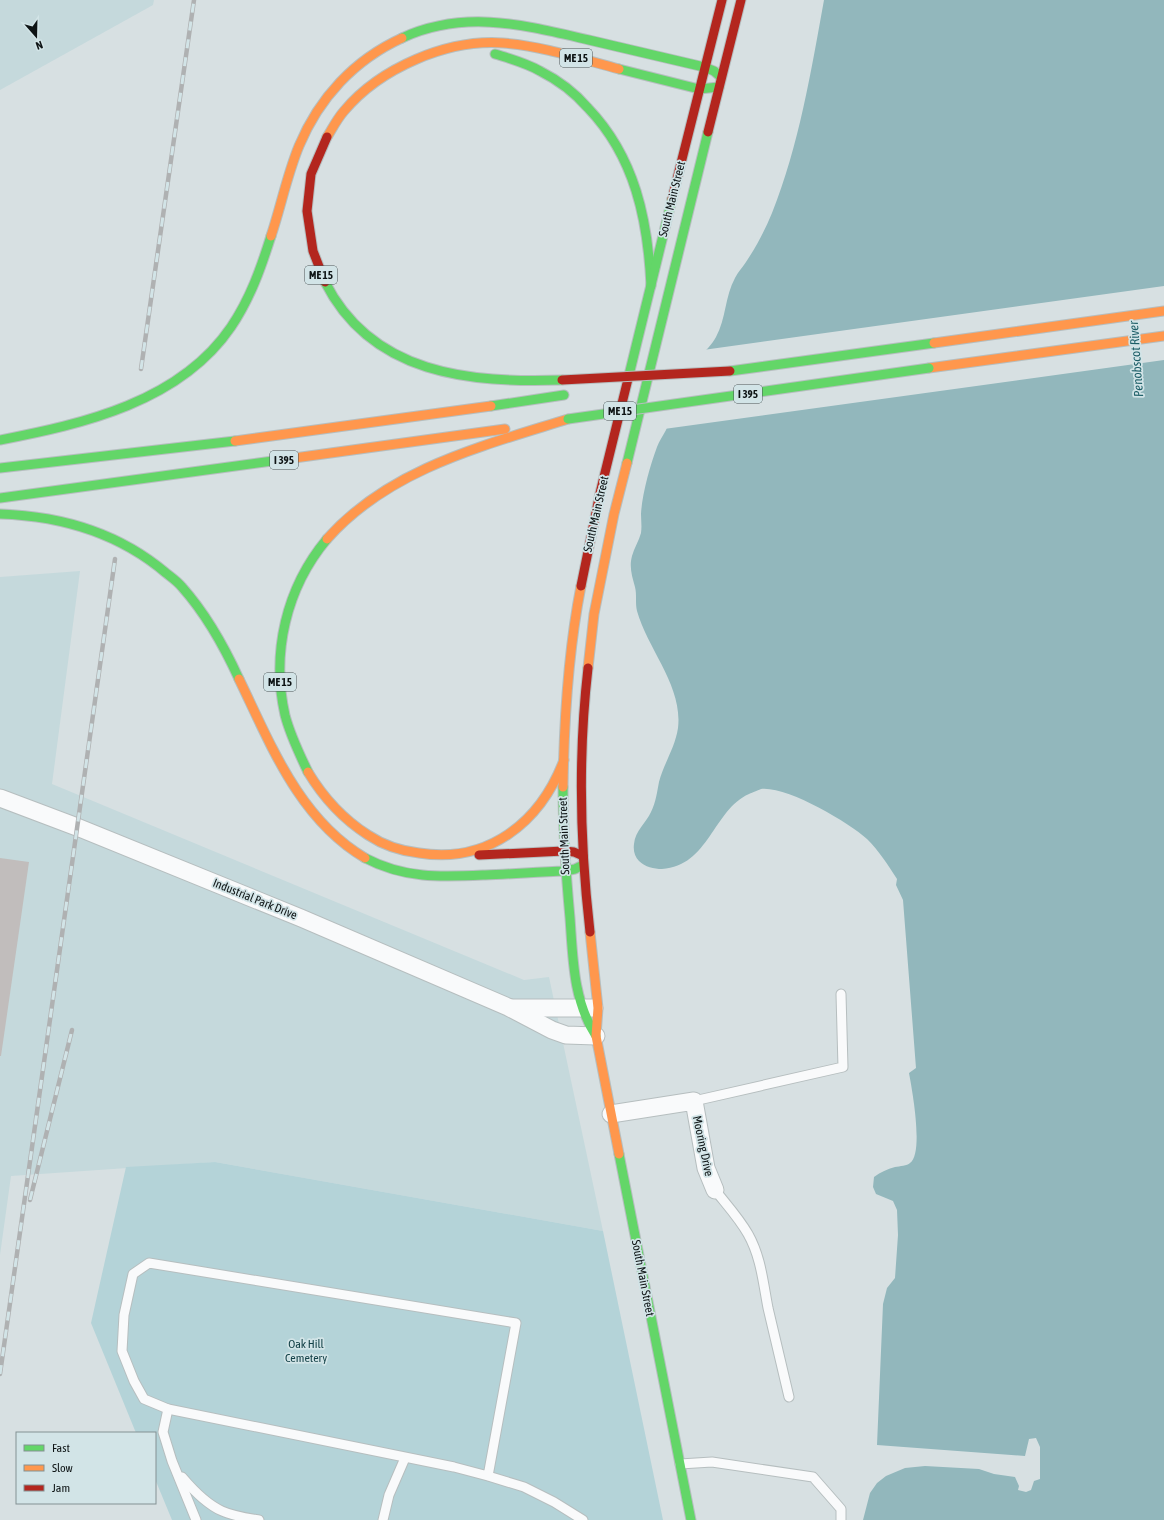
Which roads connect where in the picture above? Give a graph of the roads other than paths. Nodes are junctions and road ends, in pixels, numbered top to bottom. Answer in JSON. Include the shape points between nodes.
{"nodes":[{"id":1,"x":722,"y":0,"type":"edge"},
{"id":2,"x":740,"y":0,"type":"edge"},
{"id":3,"x":432,"y":53,"type":"junction"},
{"id":4,"x":704,"y":67,"type":"junction"},
{"id":5,"x":721,"y":77,"type":"junction"},
{"id":6,"x":719,"y":87,"type":"junction"},
{"id":7,"x":699,"y":89,"type":"junction"},
{"id":8,"x":651,"y":286,"type":"junction"},
{"id":9,"x":1164,"y":307,"type":"edge"},
{"id":10,"x":1164,"y":311,"type":"edge"},
{"id":11,"x":1135,"y":314,"type":"junction"},
{"id":12,"x":1164,"y":336,"type":"edge"},
{"id":13,"x":730,"y":371,"type":"junction"},
{"id":14,"x":617,"y":387,"type":"dead end"},
{"id":15,"x":568,"y":394,"type":"dead end"},
{"id":16,"x":568,"y":419,"type":"junction"},
{"id":17,"x":0,"y":440,"type":"edge"},
{"id":18,"x":0,"y":468,"type":"edge"},
{"id":19,"x":0,"y":498,"type":"edge"},
{"id":20,"x":0,"y":514,"type":"edge"},
{"id":21,"x":564,"y":760,"type":"junction"},
{"id":22,"x":0,"y":798,"type":"edge"},
{"id":23,"x":564,"y":851,"type":"junction"},
{"id":24,"x":455,"y":856,"type":"junction"},
{"id":25,"x":583,"y":861,"type":"junction"},
{"id":26,"x":565,"y":871,"type":"junction"},
{"id":27,"x":841,"y":994,"type":"dead end"},
{"id":28,"x":508,"y":1007,"type":"junction"},
{"id":29,"x":590,"y":1008,"type":"junction"},
{"id":30,"x":596,"y":1036,"type":"junction"},
{"id":31,"x":694,"y":1101,"type":"junction"},
{"id":32,"x":611,"y":1114,"type":"junction"},
{"id":33,"x":715,"y":1190,"type":"joint"},
{"id":34,"x":790,"y":1397,"type":"dead end"},
{"id":35,"x":168,"y":1409,"type":"junction"},
{"id":36,"x":405,"y":1458,"type":"junction"},
{"id":37,"x":680,"y":1464,"type":"junction"},
{"id":38,"x":176,"y":1469,"type":"junction"},
{"id":39,"x":488,"y":1476,"type":"junction"},
{"id":40,"x":196,"y":1520,"type":"edge"},
{"id":41,"x":259,"y":1520,"type":"edge"},
{"id":42,"x":383,"y":1520,"type":"edge"},
{"id":43,"x":583,"y":1520,"type":"edge"},
{"id":44,"x":690,"y":1520,"type":"edge"},
{"id":45,"x":841,"y":1520,"type":"edge"}],
"edges":[{"from":1,"to":4,"type":"main road","name":"South Main Street","number":"ME 15"},
{"from":2,"to":5,"type":"main road","name":"South Main Street"},
{"from":3,"to":7,"type":"main road","number":"ME 15","via":[[474,44],[506,44],[555,53]]},
{"from":3,"to":8,"type":"main road","via":[[480,51],[510,57],[554,78],[586,105],[604,125],[616,144],[634,182],[644,221]]},
{"from":3,"to":13,"type":"main road","number":"ME 15","bridge":true,"via":[[402,64],[367,88],[338,118],[315,161],[308,210],[311,240],[319,270],[337,303],[353,322],[374,340],[416,364],[480,380],[513,382]]},
{"from":4,"to":5,"type":"main road"},
{"from":4,"to":7,"type":"main road","name":"South Main Street","number":"ME 15"},
{"from":4,"to":17,"type":"main road","via":[[542,29],[494,21],[446,24],[416,32],[387,45],[339,82],[312,119],[299,144],[255,282],[235,320],[216,346],[182,376],[126,406],[62,427]]},
{"from":5,"to":6,"type":"main road","name":"South Main Street"},
{"from":6,"to":7,"type":"main road","number":"ME 15"},
{"from":6,"to":25,"type":"main road","name":"South Main Street","via":[[614,514],[598,589],[584,720]]},
{"from":7,"to":8,"type":"main road","name":"South Main Street","number":"ME 15"},
{"from":8,"to":21,"type":"main road","name":"South Main Street","number":"ME 15","via":[[588,547],[570,668]]},
{"from":9,"to":11,"type":"main road"},
{"from":10,"to":11,"type":"main road","number":"I 395"},
{"from":11,"to":13,"type":"main road","number":"I 395"},
{"from":12,"to":16,"type":"main road","number":"I 395","bridge":true},
{"from":13,"to":14,"type":"main road","number":"I 395","bridge":true},
{"from":15,"to":18,"type":"main road","number":"I 395","via":[[243,440]]},
{"from":16,"to":19,"type":"main road","number":"I 395"},
{"from":16,"to":24,"type":"main road","number":"ME 15","via":[[424,469],[364,504],[321,546],[308,566],[285,622],[280,670],[284,709],[296,751],[316,785],[340,815],[371,839],[410,853]]},
{"from":20,"to":26,"type":"main road","via":[[56,520],[100,532],[139,551],[173,576],[211,624],[291,783],[325,828],[354,853],[390,870],[427,877]]},
{"from":21,"to":23,"type":"main road","name":"South Main Street"},
{"from":21,"to":24,"type":"main road","number":"ME 15","via":[[550,791],[521,826],[490,846]]},
{"from":22,"to":28,"type":"street","name":"Industrial Park Drive","via":[[294,915]]},
{"from":23,"to":24,"type":"main road"},
{"from":23,"to":25,"type":"main road","via":[[574,852]]},
{"from":23,"to":26,"type":"main road","name":"South Main Street"},
{"from":25,"to":26,"type":"main road","via":[[575,869]]},
{"from":25,"to":29,"type":"main road","name":"South Main Street"},
{"from":26,"to":29,"type":"main road","name":"South Main Street","via":[[574,966]]},
{"from":27,"to":31,"type":"lane","via":[[843,1067]]},
{"from":28,"to":29,"type":"street","name":"Industrial Park Drive"},
{"from":28,"to":30,"type":"street","name":"Industrial Park Drive","via":[[566,1035]]},
{"from":29,"to":30,"type":"main road","name":"South Main Street"},
{"from":29,"to":30,"type":"main road","name":"South Main Street","via":[[587,1023]]},
{"from":30,"to":32,"type":"main road","name":"South Main Street"},
{"from":31,"to":32,"type":"street"},
{"from":31,"to":33,"type":"street","name":"Mooring Drive","via":[[706,1168]]},
{"from":32,"to":37,"type":"main road","name":"South Main Street"},
{"from":33,"to":34,"type":"lane","via":[[739,1220],[756,1251]]},
{"from":35,"to":36,"type":"lane"},
{"from":35,"to":38,"type":"lane","via":[[164,1432]]},
{"from":35,"to":39,"type":"lane","via":[[144,1399],[122,1351],[124,1315],[133,1274],[149,1263],[516,1323]]},
{"from":36,"to":39,"type":"lane"},
{"from":36,"to":42,"type":"lane","via":[[389,1495]]},
{"from":37,"to":44,"type":"main road","name":"South Main Street"},
{"from":37,"to":45,"type":"lane","via":[[712,1462],[813,1477],[841,1509]]},
{"from":38,"to":40,"type":"lane"},
{"from":38,"to":41,"type":"lane","via":[[206,1501],[223,1512]]},
{"from":39,"to":43,"type":"lane","via":[[538,1494]]}]}
